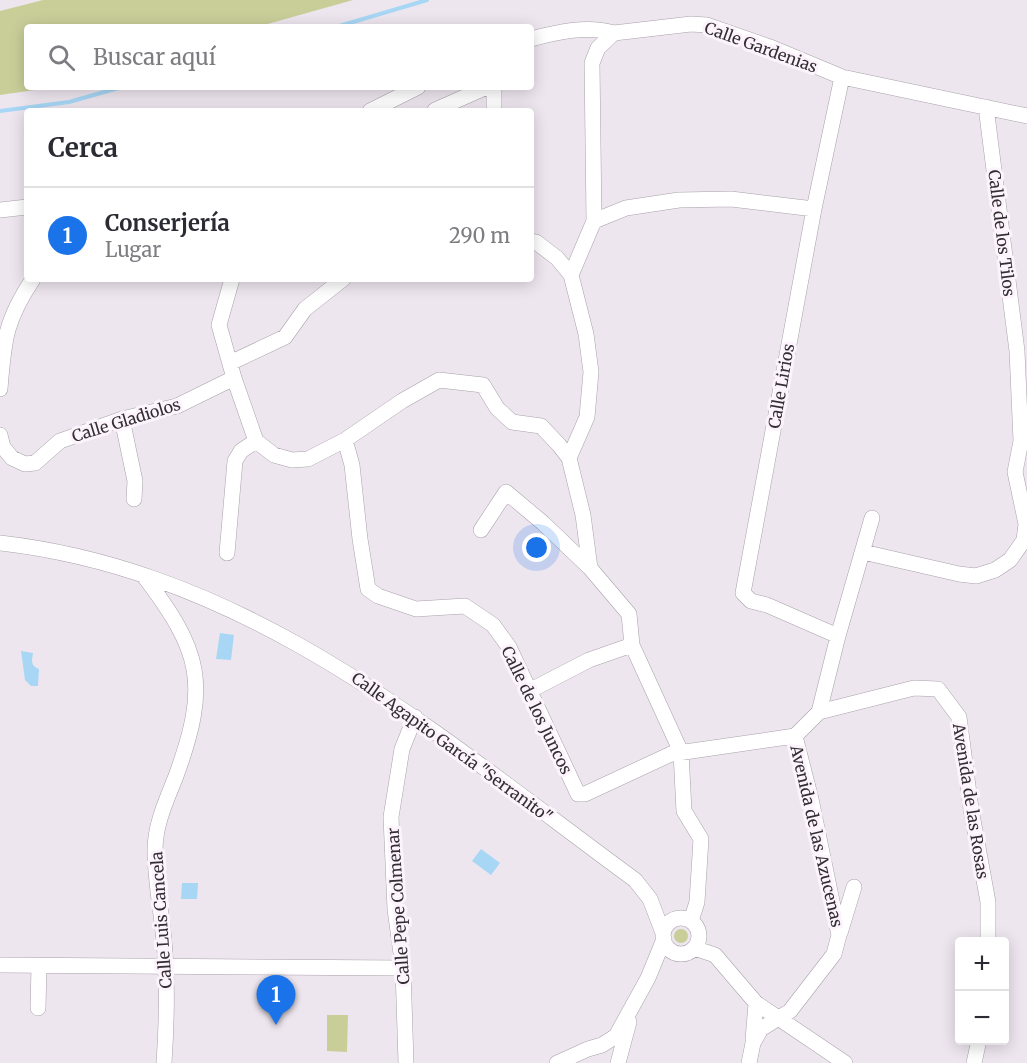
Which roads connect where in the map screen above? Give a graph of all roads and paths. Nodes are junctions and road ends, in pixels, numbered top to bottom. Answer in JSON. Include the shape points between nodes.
{"nodes":[{"id":1,"x":614,"y":33,"type":"junction"},
{"id":2,"x":534,"y":39,"type":"edge"},
{"id":3,"x":842,"y":77,"type":"junction"},
{"id":4,"x":412,"y":90,"type":"edge"},
{"id":5,"x":480,"y":90,"type":"edge"},
{"id":6,"x":494,"y":90,"type":"edge"},
{"id":7,"x":986,"y":107,"type":"junction"},
{"id":8,"x":376,"y":108,"type":"edge"},
{"id":9,"x":440,"y":108,"type":"edge"},
{"id":10,"x":494,"y":108,"type":"edge"},
{"id":11,"x":1027,"y":116,"type":"edge"},
{"id":12,"x":24,"y":207,"type":"edge"},
{"id":13,"x":814,"y":208,"type":"junction"},
{"id":14,"x":0,"y":210,"type":"edge"},
{"id":15,"x":594,"y":221,"type":"junction"},
{"id":16,"x":534,"y":242,"type":"edge"},
{"id":17,"x":571,"y":275,"type":"junction"},
{"id":18,"x":31,"y":282,"type":"edge"},
{"id":19,"x":230,"y":282,"type":"edge"},
{"id":20,"x":339,"y":282,"type":"edge"},
{"id":21,"x":232,"y":370,"type":"junction"},
{"id":22,"x":0,"y":389,"type":"edge"},
{"id":23,"x":122,"y":419,"type":"junction"},
{"id":24,"x":0,"y":435,"type":"edge"},
{"id":25,"x":345,"y":440,"type":"junction"},
{"id":26,"x":256,"y":441,"type":"junction"},
{"id":27,"x":569,"y":458,"type":"junction"},
{"id":28,"x":134,"y":499,"type":"dead end"},
{"id":29,"x":872,"y":518,"type":"dead end"},
{"id":30,"x":481,"y":530,"type":"dead end"},
{"id":31,"x":0,"y":543,"type":"edge"},
{"id":32,"x":863,"y":552,"type":"junction"},
{"id":33,"x":227,"y":553,"type":"dead end"},
{"id":34,"x":590,"y":568,"type":"junction"},
{"id":35,"x":143,"y":575,"type":"junction"},
{"id":36,"x":181,"y":588,"type":"junction"},
{"id":37,"x":169,"y":610,"type":"junction"},
{"id":38,"x":838,"y":636,"type":"junction"},
{"id":39,"x":632,"y":645,"type":"junction"},
{"id":40,"x":529,"y":691,"type":"junction"},
{"id":41,"x":819,"y":712,"type":"junction"},
{"id":42,"x":415,"y":717,"type":"junction"},
{"id":43,"x":795,"y":736,"type":"junction"},
{"id":44,"x":681,"y":752,"type":"junction"},
{"id":45,"x":854,"y":887,"type":"dead end"},
{"id":46,"x":650,"y":899,"type":"junction"},
{"id":47,"x":685,"y":920,"type":"junction"},
{"id":48,"x":839,"y":935,"type":"junction"},
{"id":49,"x":664,"y":936,"type":"junction"},
{"id":50,"x":988,"y":937,"type":"edge"},
{"id":51,"x":689,"y":951,"type":"junction"},
{"id":52,"x":0,"y":965,"type":"edge"},
{"id":53,"x":39,"y":966,"type":"junction"},
{"id":54,"x":166,"y":967,"type":"junction"},
{"id":55,"x":403,"y":968,"type":"junction"},
{"id":56,"x":648,"y":978,"type":"junction"},
{"id":57,"x":756,"y":1003,"type":"junction"},
{"id":58,"x":38,"y":1008,"type":"dead end"},
{"id":59,"x":632,"y":1008,"type":"junction"},
{"id":60,"x":778,"y":1019,"type":"junction"},
{"id":61,"x":753,"y":1043,"type":"junction"},
{"id":62,"x":602,"y":1045,"type":"junction"},
{"id":63,"x":978,"y":1045,"type":"edge"},
{"id":64,"x":619,"y":1062,"type":"edge"},
{"id":65,"x":164,"y":1063,"type":"edge"},
{"id":66,"x":406,"y":1063,"type":"edge"},
{"id":67,"x":557,"y":1063,"type":"edge"},
{"id":68,"x":749,"y":1063,"type":"edge"},
{"id":69,"x":845,"y":1063,"type":"edge"},
{"id":70,"x":974,"y":1063,"type":"edge"}],
"edges":[{"from":1,"to":2,"type":"street","name":"Calle Gardenias","via":[[599,29]]},
{"from":1,"to":3,"type":"street","name":"Calle Gardenias","via":[[706,25],[770,46]]},
{"from":1,"to":15,"type":"street","via":[[598,48],[592,63]]},
{"from":3,"to":7,"type":"street","name":"Calle Gardenias"},
{"from":3,"to":13,"type":"street","name":"Calle Lirios"},
{"from":4,"to":8,"type":"street"},
{"from":5,"to":9,"type":"street"},
{"from":6,"to":10,"type":"street"},
{"from":7,"to":11,"type":"street","name":"Calle Gardenias"},
{"from":7,"to":32,"type":"street","name":"Calle de los Tilos","via":[[1017,351],[1021,441],[1015,472],[1026,524],[1024,540],[1010,560],[976,576]]},
{"from":12,"to":14,"type":"street"},
{"from":13,"to":15,"type":"street","via":[[731,199],[679,200],[626,208]]},
{"from":13,"to":38,"type":"street","name":"Calle Lirios","via":[[743,592],[751,601]]},
{"from":15,"to":17,"type":"street"},
{"from":16,"to":17,"type":"street","via":[[557,258]]},
{"from":17,"to":27,"type":"street","via":[[591,372],[587,417]]},
{"from":18,"to":22,"type":"street","via":[[10,319],[4,339]]},
{"from":19,"to":21,"type":"street","via":[[219,325]]},
{"from":20,"to":21,"type":"street","name":"Calle Gladiolos","via":[[304,309],[285,337]]},
{"from":21,"to":23,"type":"street","name":"Calle Gladiolos","via":[[177,406]]},
{"from":21,"to":26,"type":"street"},
{"from":23,"to":24,"type":"street","name":"Calle Gladiolos","via":[[60,441],[35,463],[25,464],[12,458]]},
{"from":23,"to":28,"type":"street","via":[[135,481]]},
{"from":25,"to":26,"type":"street","via":[[308,459],[292,460],[274,455]]},
{"from":25,"to":27,"type":"street","via":[[439,380],[483,385],[497,408],[512,422],[541,426]]},
{"from":25,"to":40,"type":"street","name":"Calle de los Juncos","via":[[352,465],[368,589],[416,609],[465,606],[493,625],[509,647]]},
{"from":26,"to":33,"type":"street","via":[[241,451],[235,461]]},
{"from":27,"to":34,"type":"street","via":[[583,515]]},
{"from":29,"to":32,"type":"street"},
{"from":30,"to":34,"type":"street","via":[[506,492]]},
{"from":31,"to":35,"type":"street","name":"Calle Agapito García \"Serranito\"","via":[[75,556]]},
{"from":32,"to":38,"type":"street"},
{"from":34,"to":39,"type":"street","via":[[629,614]]},
{"from":35,"to":36,"type":"street","name":"Calle Agapito García \"Serranito\""},
{"from":35,"to":37,"type":"street","name":"Calle Luis Cancela"},
{"from":36,"to":37,"type":"street","via":[[170,597]]},
{"from":36,"to":42,"type":"street","name":"Calle Agapito García \"Serranito\"","via":[[275,630],[346,670]]},
{"from":37,"to":54,"type":"street","name":"Calle Luis Cancela","via":[[192,656],[196,695],[189,737],[160,818],[155,847]]},
{"from":38,"to":41,"type":"street"},
{"from":39,"to":40,"type":"street","via":[[589,660]]},
{"from":39,"to":44,"type":"street"},
{"from":40,"to":44,"type":"street","name":"Calle de los Juncos","via":[[578,794]]},
{"from":41,"to":43,"type":"street"},
{"from":41,"to":50,"type":"street","name":"Avenida de las Rosas","via":[[914,688],[938,689],[959,717],[988,902]]},
{"from":42,"to":46,"type":"street","name":"Calle Agapito García \"Serranito\"","via":[[635,880]]},
{"from":42,"to":55,"type":"street","name":"Calle Pepe Colmenar","via":[[402,749],[391,817]]},
{"from":43,"to":44,"type":"street"},
{"from":43,"to":48,"type":"street","name":"Avenida de las Azucenas"},
{"from":44,"to":47,"type":"street","via":[[684,811],[701,839],[697,902]]},
{"from":45,"to":48,"type":"street","name":"Avenida de las Azucenas"},
{"from":46,"to":47,"type":"street","name":"Calle Agapito García \"Serranito\"","via":[[663,911]]},
{"from":46,"to":49,"type":"street","name":"Calle Agapito García \"Serranito\""},
{"from":47,"to":49,"type":"street","via":[[669,924]]},
{"from":47,"to":51,"type":"street","via":[[698,934],[697,944]]},
{"from":48,"to":60,"type":"street","name":"Avenida de las Azucenas","via":[[834,954],[790,1011]]},
{"from":49,"to":51,"type":"street","via":[[670,950]]},
{"from":49,"to":56,"type":"street"},
{"from":51,"to":56,"type":"street","via":[[667,961]]},
{"from":51,"to":57,"type":"street","via":[[715,954]]},
{"from":52,"to":53,"type":"street"},
{"from":53,"to":54,"type":"street"},
{"from":53,"to":58,"type":"street"},
{"from":54,"to":55,"type":"street"},
{"from":54,"to":65,"type":"street","name":"Calle Luis Cancela"},
{"from":55,"to":66,"type":"street","name":"Calle Pepe Colmenar"},
{"from":56,"to":59,"type":"street"},
{"from":57,"to":60,"type":"street"},
{"from":57,"to":61,"type":"street"},
{"from":59,"to":62,"type":"street","via":[[616,1036]]},
{"from":59,"to":64,"type":"street"},
{"from":60,"to":61,"type":"street","name":"Avenida de las Azucenas","via":[[761,1029]]},
{"from":60,"to":69,"type":"street"},
{"from":61,"to":68,"type":"street"},
{"from":62,"to":64,"type":"street"},
{"from":62,"to":67,"type":"street"},
{"from":63,"to":70,"type":"street"}]}
